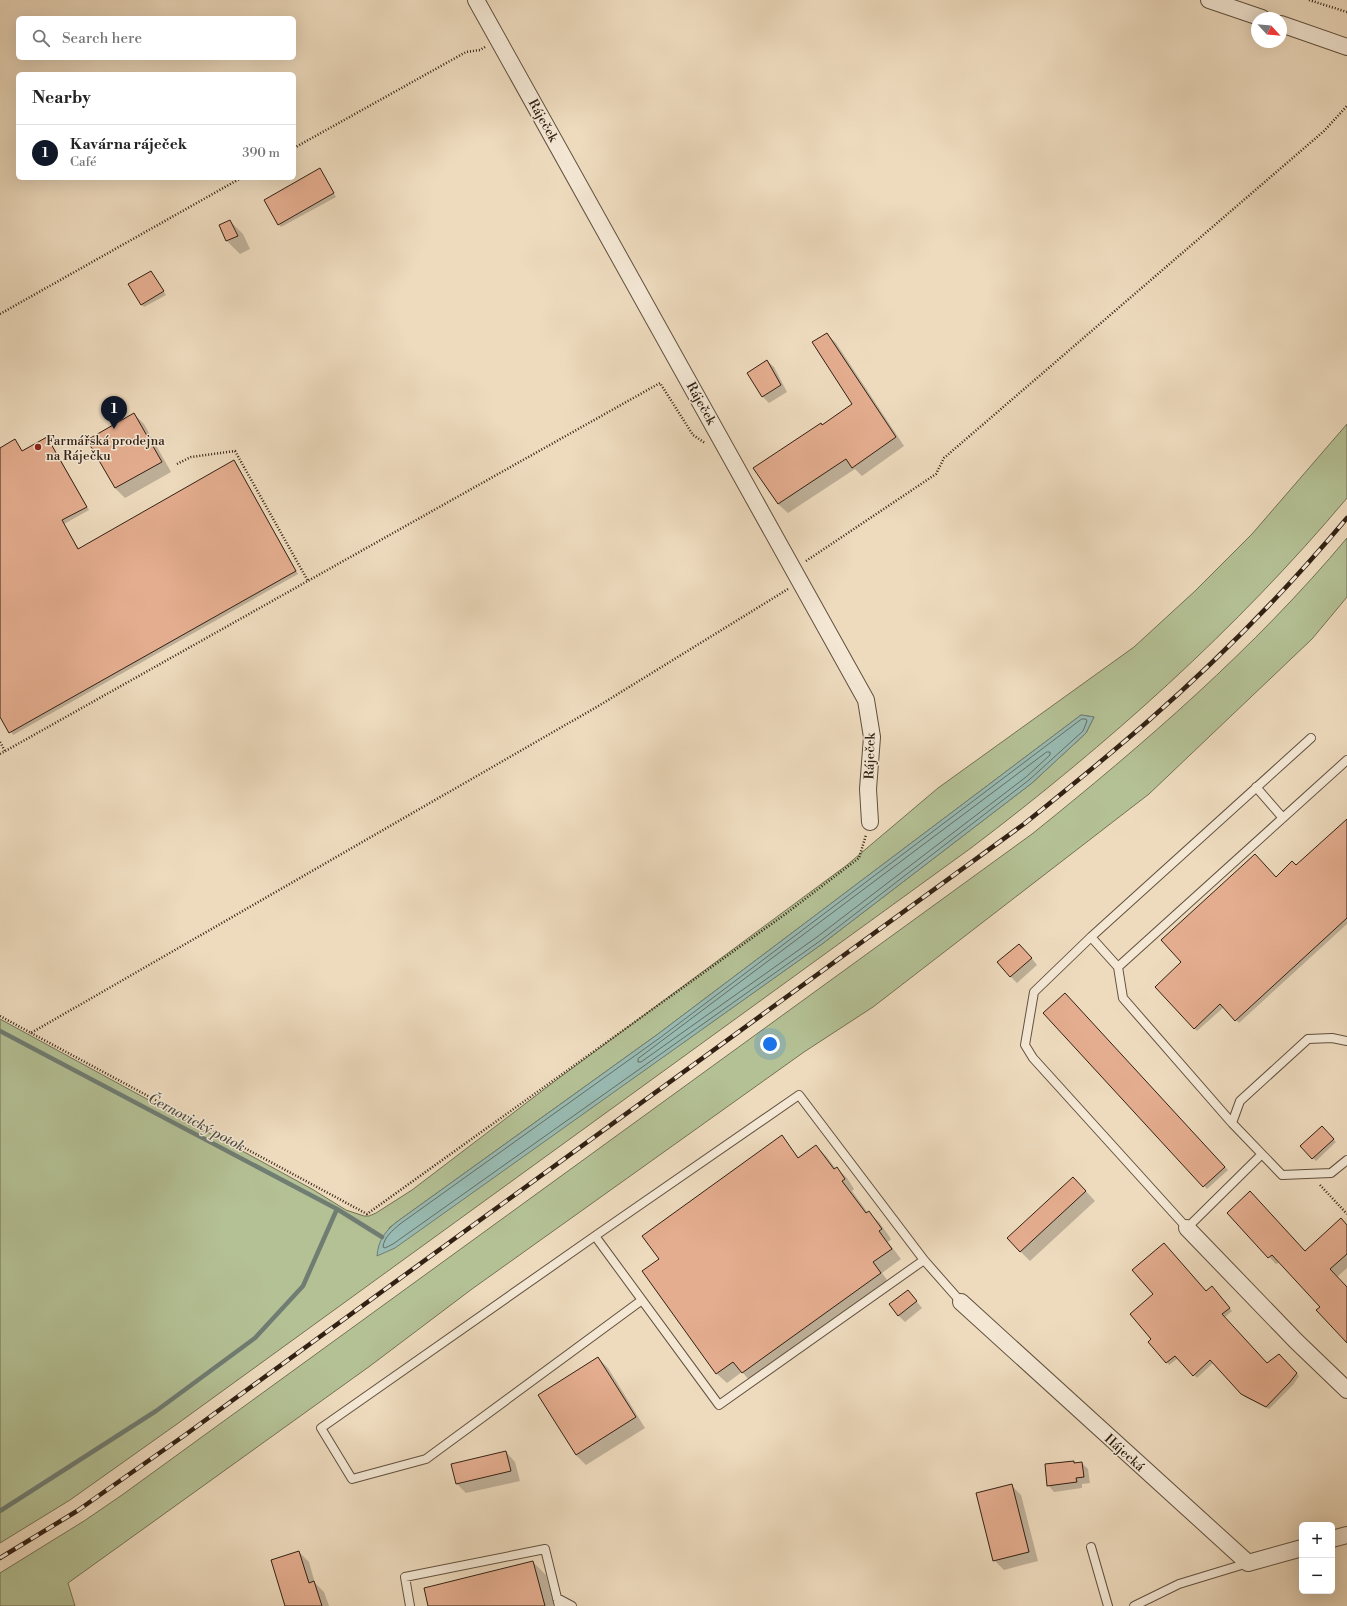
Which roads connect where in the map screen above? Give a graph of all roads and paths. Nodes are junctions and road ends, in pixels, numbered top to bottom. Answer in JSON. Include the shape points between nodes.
{"nodes":[{"id":1,"x":476,"y":0,"type":"edge"},
{"id":2,"x":1209,"y":0,"type":"edge"},
{"id":3,"x":1309,"y":0,"type":"edge"},
{"id":4,"x":1347,"y":12,"type":"edge"},
{"id":5,"x":1251,"y":14,"type":"edge"},
{"id":6,"x":1287,"y":26,"type":"edge"},
{"id":7,"x":499,"y":40,"type":"junction"},
{"id":8,"x":1347,"y":47,"type":"edge"},
{"id":9,"x":1347,"y":106,"type":"edge"},
{"id":10,"x":296,"y":147,"type":"edge"},
{"id":11,"x":237,"y":180,"type":"edge"},
{"id":12,"x":0,"y":314,"type":"edge"},
{"id":13,"x":722,"y":439,"type":"junction"},
{"id":14,"x":177,"y":464,"type":"dead end"},
{"id":15,"x":797,"y":576,"type":"junction"},
{"id":16,"x":308,"y":581,"type":"junction"},
{"id":17,"x":1311,"y":738,"type":"dead end"},
{"id":18,"x":0,"y":742,"type":"edge"},
{"id":19,"x":5,"y":751,"type":"junction"},
{"id":20,"x":0,"y":754,"type":"edge"},
{"id":21,"x":1347,"y":760,"type":"edge"},
{"id":22,"x":1256,"y":787,"type":"junction"},
{"id":23,"x":1283,"y":818,"type":"junction"},
{"id":24,"x":870,"y":822,"type":"joint"},
{"id":25,"x":1091,"y":937,"type":"junction"},
{"id":26,"x":1118,"y":967,"type":"junction"},
{"id":27,"x":0,"y":1016,"type":"edge"},
{"id":28,"x":31,"y":1033,"type":"junction"},
{"id":29,"x":1347,"y":1041,"type":"edge"},
{"id":30,"x":1232,"y":1123,"type":"junction"},
{"id":31,"x":1261,"y":1155,"type":"junction"},
{"id":32,"x":1347,"y":1160,"type":"edge"},
{"id":33,"x":1310,"y":1174,"type":"junction"},
{"id":34,"x":1347,"y":1214,"type":"edge"},
{"id":35,"x":1187,"y":1228,"type":"junction"},
{"id":36,"x":595,"y":1236,"type":"junction"},
{"id":37,"x":924,"y":1260,"type":"junction"},
{"id":38,"x":642,"y":1300,"type":"junction"},
{"id":39,"x":961,"y":1302,"type":"joint"},
{"id":40,"x":1347,"y":1390,"type":"edge"},
{"id":41,"x":1347,"y":1535,"type":"edge"},
{"id":42,"x":1335,"y":1538,"type":"edge"},
{"id":43,"x":1091,"y":1548,"type":"dead end"},
{"id":44,"x":1299,"y":1549,"type":"edge"},
{"id":45,"x":1248,"y":1563,"type":"junction"},
{"id":46,"x":558,"y":1602,"type":"edge"},
{"id":47,"x":410,"y":1606,"type":"edge"},
{"id":48,"x":572,"y":1606,"type":"edge"},
{"id":49,"x":1108,"y":1606,"type":"edge"},
{"id":50,"x":1134,"y":1606,"type":"edge"}],
"edges":[{"from":1,"to":7,"type":"street","name":"Ráječek"},
{"from":2,"to":5,"type":"street"},
{"from":3,"to":4,"type":"path"},
{"from":6,"to":8,"type":"street"},
{"from":7,"to":10,"type":"path","via":[[480,50],[466,52]]},
{"from":7,"to":13,"type":"street","name":"Ráječek"},
{"from":9,"to":15,"type":"path","via":[[1324,131],[944,458],[936,474]]},
{"from":11,"to":12,"type":"path"},
{"from":13,"to":15,"type":"street","name":"Ráječek"},
{"from":13,"to":16,"type":"path","via":[[704,443],[693,435],[660,383]]},
{"from":14,"to":16,"type":"path","via":[[191,458],[236,450]]},
{"from":15,"to":24,"type":"street","name":"Ráječek","via":[[866,700],[872,737],[868,789]]},
{"from":15,"to":28,"type":"path","via":[[600,705]]},
{"from":16,"to":19,"type":"path"},
{"from":17,"to":22,"type":"lane"},
{"from":18,"to":19,"type":"path"},
{"from":19,"to":20,"type":"path"},
{"from":21,"to":23,"type":"lane"},
{"from":22,"to":23,"type":"lane"},
{"from":22,"to":25,"type":"lane"},
{"from":23,"to":26,"type":"lane"},
{"from":24,"to":28,"type":"path","via":[[859,858],[784,915],[367,1214]]},
{"from":25,"to":26,"type":"lane"},
{"from":25,"to":35,"type":"lane","via":[[1034,992],[1025,1045],[1033,1058]]},
{"from":26,"to":30,"type":"lane","via":[[1123,998]]},
{"from":27,"to":28,"type":"path"},
{"from":29,"to":30,"type":"lane","via":[[1332,1038],[1308,1039],[1240,1101]]},
{"from":30,"to":31,"type":"lane"},
{"from":31,"to":33,"type":"lane","via":[[1282,1175]]},
{"from":31,"to":35,"type":"lane"},
{"from":32,"to":33,"type":"lane","via":[[1332,1173]]},
{"from":33,"to":34,"type":"path"},
{"from":35,"to":40,"type":"street"},
{"from":36,"to":37,"type":"lane","via":[[799,1094]]},
{"from":36,"to":38,"type":"lane"},
{"from":36,"to":38,"type":"lane","via":[[320,1428],[352,1479],[426,1460]]},
{"from":37,"to":38,"type":"lane","via":[[720,1405]]},
{"from":37,"to":39,"type":"lane"},
{"from":39,"to":45,"type":"street","name":"Hájecká"},
{"from":41,"to":42,"type":"street"},
{"from":43,"to":49,"type":"lane"},
{"from":44,"to":45,"type":"street"},
{"from":45,"to":50,"type":"lane","via":[[1178,1584]]},
{"from":46,"to":47,"type":"lane","via":[[546,1549],[405,1577]]},
{"from":46,"to":48,"type":"lane"}]}
